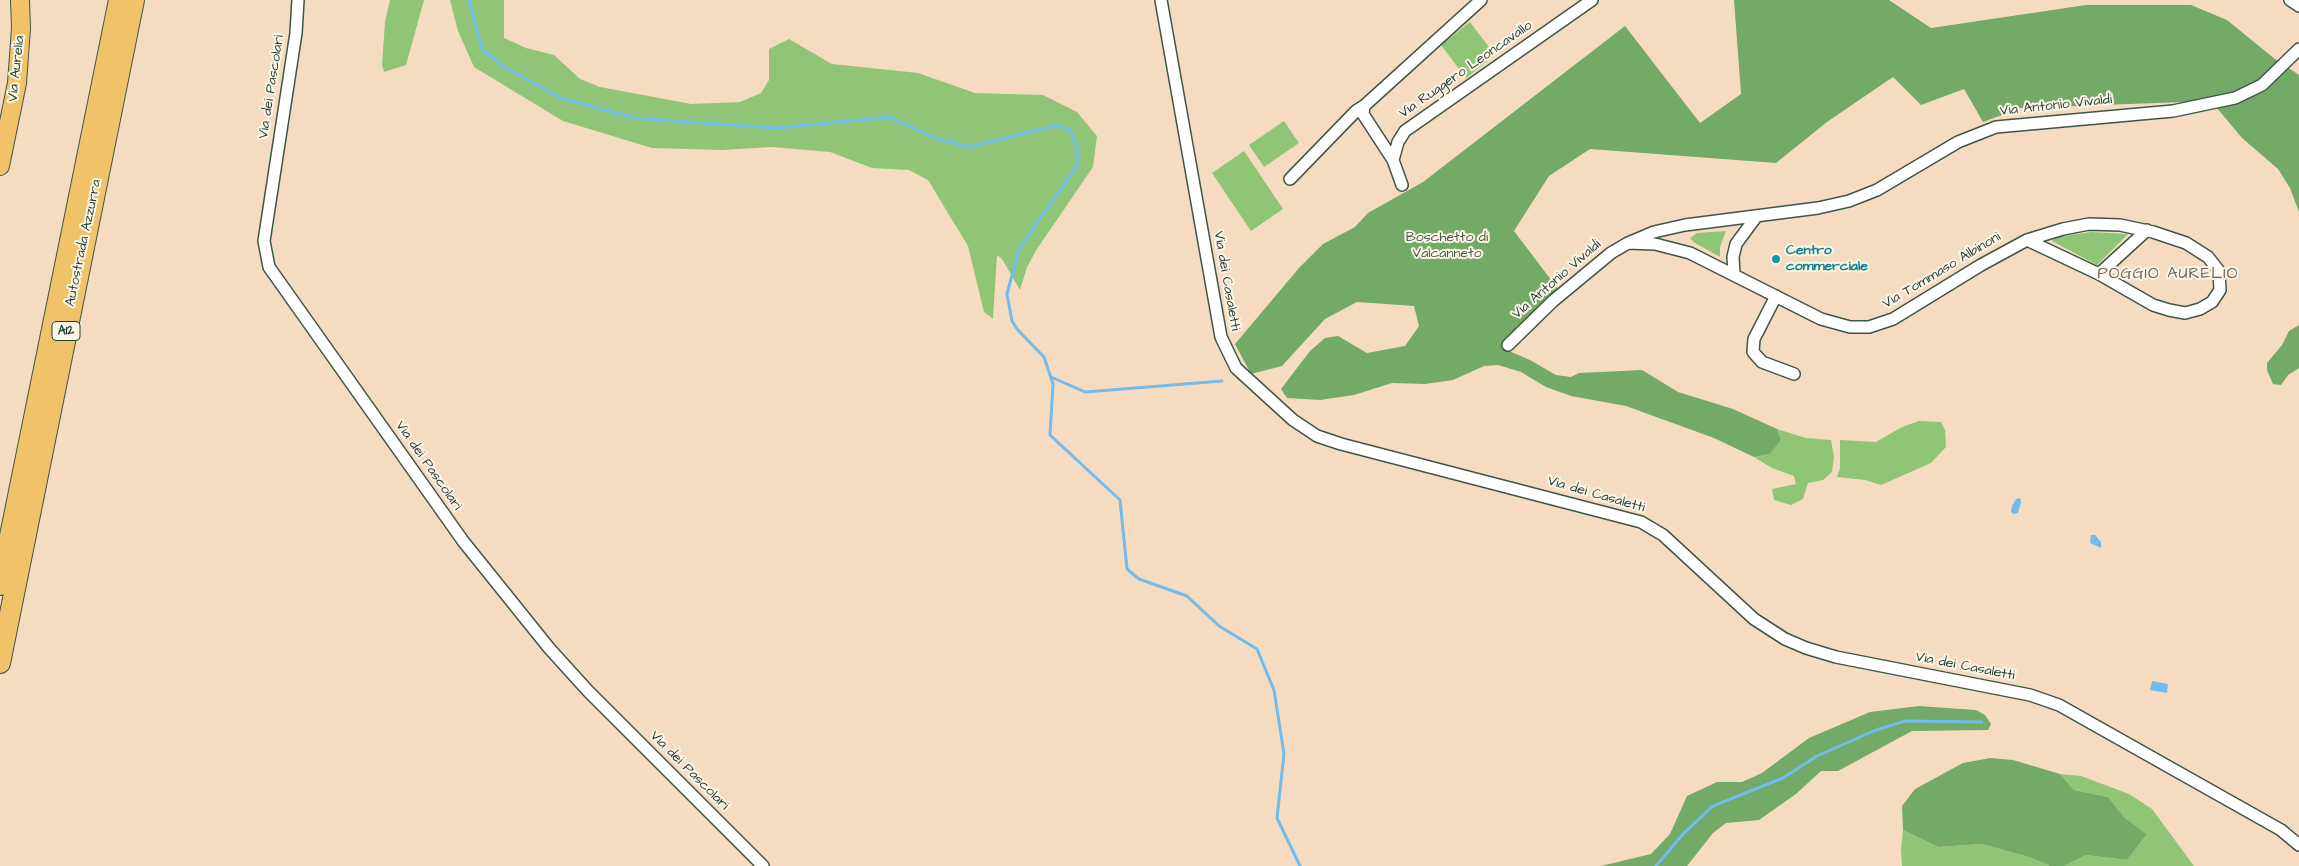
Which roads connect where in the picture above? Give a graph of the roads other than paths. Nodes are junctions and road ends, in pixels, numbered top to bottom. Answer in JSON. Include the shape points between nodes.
{"nodes":[{"id":1,"x":20,"y":0,"type":"edge"},
{"id":2,"x":119,"y":0,"type":"edge"},
{"id":3,"x":134,"y":0,"type":"edge"},
{"id":4,"x":298,"y":0,"type":"edge"},
{"id":5,"x":1161,"y":0,"type":"edge"},
{"id":6,"x":1481,"y":0,"type":"edge"},
{"id":7,"x":1592,"y":0,"type":"edge"},
{"id":8,"x":2290,"y":0,"type":"edge"},
{"id":9,"x":2299,"y":6,"type":"edge"},
{"id":10,"x":2299,"y":49,"type":"edge"},
{"id":11,"x":1364,"y":106,"type":"junction"},
{"id":12,"x":1393,"y":160,"type":"junction"},
{"id":13,"x":0,"y":166,"type":"edge"},
{"id":14,"x":1290,"y":179,"type":"dead end"},
{"id":15,"x":1402,"y":185,"type":"dead end"},
{"id":16,"x":1756,"y":217,"type":"junction"},
{"id":17,"x":2146,"y":230,"type":"junction"},
{"id":18,"x":2027,"y":240,"type":"junction"},
{"id":19,"x":1628,"y":243,"type":"junction"},
{"id":20,"x":1734,"y":274,"type":"junction"},
{"id":21,"x":2099,"y":274,"type":"junction"},
{"id":22,"x":1776,"y":296,"type":"junction"},
{"id":23,"x":1508,"y":345,"type":"dead end"},
{"id":24,"x":1794,"y":374,"type":"dead end"},
{"id":25,"x":0,"y":585,"type":"edge"},
{"id":26,"x":0,"y":663,"type":"edge"},
{"id":27,"x":2299,"y":845,"type":"edge"},
{"id":28,"x":763,"y":866,"type":"edge"}],
"edges":[{"from":1,"to":13,"type":"main road","name":"Via Aurelia","via":[[17,83]]},
{"from":2,"to":25,"type":"highway","name":"Autostrada Azzurra","number":"A12"},
{"from":3,"to":26,"type":"highway","name":"Autostrada Azzurra","number":"A12"},
{"from":4,"to":28,"type":"street","name":"Via dei Pascolari","via":[[296,33],[264,241],[269,267],[464,541],[549,648]]},
{"from":5,"to":27,"type":"street","name":"Via dei Casaletti","via":[[1221,336],[1236,368],[1293,420],[1317,436],[1341,444],[1641,522],[1663,535],[1754,619],[1785,640],[1836,657],[2024,694],[2059,704],[2281,830]]},
{"from":6,"to":11,"type":"street"},
{"from":7,"to":12,"type":"street","name":"Via Ruggero Leoncavallo","via":[[1461,94],[1409,127],[1398,142]]},
{"from":8,"to":9,"type":"street"},
{"from":10,"to":16,"type":"street","name":"Via Antonio Vivaldi","via":[[2260,86],[2235,98],[2173,111],[1996,127],[1958,142],[1858,199]]},
{"from":11,"to":12,"type":"street","via":[[1363,114]]},
{"from":11,"to":14,"type":"street"},
{"from":12,"to":15,"type":"street"},
{"from":16,"to":19,"type":"street","name":"Via Antonio Vivaldi","via":[[1679,226],[1650,233]]},
{"from":16,"to":20,"type":"street","via":[[1736,244]]},
{"from":17,"to":18,"type":"street","name":"Via Tommaso Albinoni","via":[[2120,225],[2083,225]]},
{"from":17,"to":21,"type":"street"},
{"from":17,"to":21,"type":"street","name":"Via Tommaso Albinoni","via":[[2190,245],[2213,262],[2221,281],[2219,293],[2212,302],[2189,312],[2170,310],[2146,301]]},
{"from":18,"to":21,"type":"street","name":"Via Tommaso Albinoni"},
{"from":18,"to":22,"type":"street","name":"Via Tommaso Albinoni","via":[[1898,316],[1874,326],[1850,327],[1831,323]]},
{"from":19,"to":20,"type":"street","name":"Via Tommaso Albinoni","via":[[1650,243],[1678,249]]},
{"from":19,"to":23,"type":"street","name":"Via Antonio Vivaldi","via":[[1553,301]]},
{"from":20,"to":22,"type":"street","name":"Via Tommaso Albinoni"},
{"from":22,"to":24,"type":"street","via":[[1754,339],[1753,352],[1762,362]]}]}
